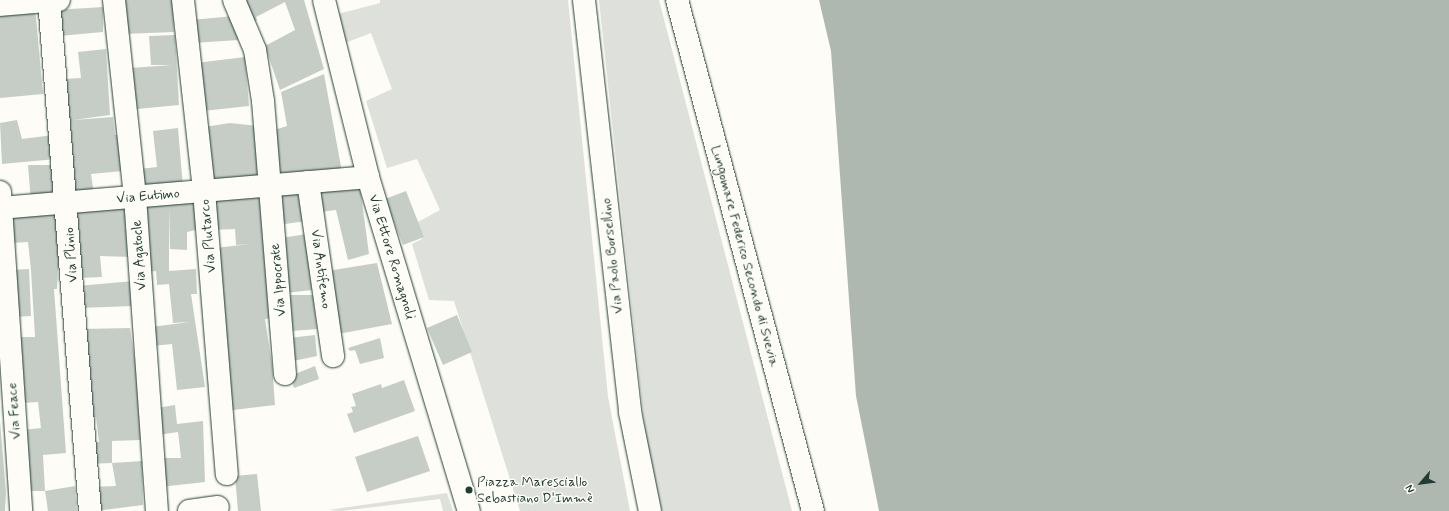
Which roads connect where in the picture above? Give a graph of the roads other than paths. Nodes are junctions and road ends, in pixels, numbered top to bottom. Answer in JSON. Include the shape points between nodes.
{"nodes":[{"id":1,"x":53,"y":0,"type":"edge"},
{"id":2,"x":114,"y":0,"type":"edge"},
{"id":3,"x":183,"y":0,"type":"edge"},
{"id":4,"x":234,"y":0,"type":"edge"},
{"id":5,"x":324,"y":0,"type":"edge"},
{"id":6,"x":584,"y":0,"type":"edge"},
{"id":7,"x":676,"y":0,"type":"edge"},
{"id":8,"x":0,"y":5,"type":"edge"},
{"id":9,"x":368,"y":177,"type":"junction"},
{"id":10,"x":308,"y":182,"type":"junction"},
{"id":11,"x":270,"y":186,"type":"junction"},
{"id":12,"x":204,"y":191,"type":"junction"},
{"id":13,"x":136,"y":197,"type":"junction"},
{"id":14,"x":1,"y":203,"type":"edge"},
{"id":15,"x":67,"y":203,"type":"junction"},
{"id":16,"x":333,"y":356,"type":"dead end"},
{"id":17,"x":285,"y":374,"type":"dead end"},
{"id":18,"x":227,"y":474,"type":"dead end"},
{"id":19,"x":218,"y":508,"type":"dead end"},
{"id":20,"x":21,"y":511,"type":"edge"},
{"id":21,"x":90,"y":511,"type":"edge"},
{"id":22,"x":157,"y":511,"type":"edge"},
{"id":23,"x":189,"y":511,"type":"edge"},
{"id":24,"x":469,"y":511,"type":"edge"},
{"id":25,"x":650,"y":511,"type":"edge"},
{"id":26,"x":813,"y":511,"type":"edge"}],
"edges":[{"from":1,"to":8,"type":"street"},
{"from":1,"to":15,"type":"street","name":"Via Plinio"},
{"from":2,"to":13,"type":"street","name":"Via Agatocle"},
{"from":3,"to":12,"type":"street","name":"Via Plutarco"},
{"from":4,"to":11,"type":"street","name":"Via Ippocrate","via":[[255,50],[263,100]]},
{"from":5,"to":9,"type":"street","name":"Via Ettore Romagnoli"},
{"from":6,"to":25,"type":"street","name":"Via Paolo Borsellino","via":[[630,412]]},
{"from":7,"to":26,"type":"street","name":"Lungomare Federico Secondo di Svevia"},
{"from":9,"to":10,"type":"street","name":"Via Eutimo"},
{"from":9,"to":24,"type":"street","name":"Via Ettore Romagnoli"},
{"from":10,"to":11,"type":"street","name":"Via Eutimo"},
{"from":10,"to":16,"type":"street","name":"Via Antifemo"},
{"from":11,"to":12,"type":"street","name":"Via Eutimo"},
{"from":11,"to":17,"type":"street","name":"Via Ippocrate"},
{"from":12,"to":13,"type":"street","name":"Via Eutimo"},
{"from":12,"to":18,"type":"street","name":"Via Plutarco"},
{"from":13,"to":15,"type":"street","name":"Via Eutimo"},
{"from":13,"to":22,"type":"street","name":"Via Agatocle"},
{"from":14,"to":15,"type":"street","name":"Via Eutimo"},
{"from":14,"to":20,"type":"street","name":"Via Feace"},
{"from":15,"to":21,"type":"street","name":"Via Plinio"},
{"from":19,"to":23,"type":"street"}]}
